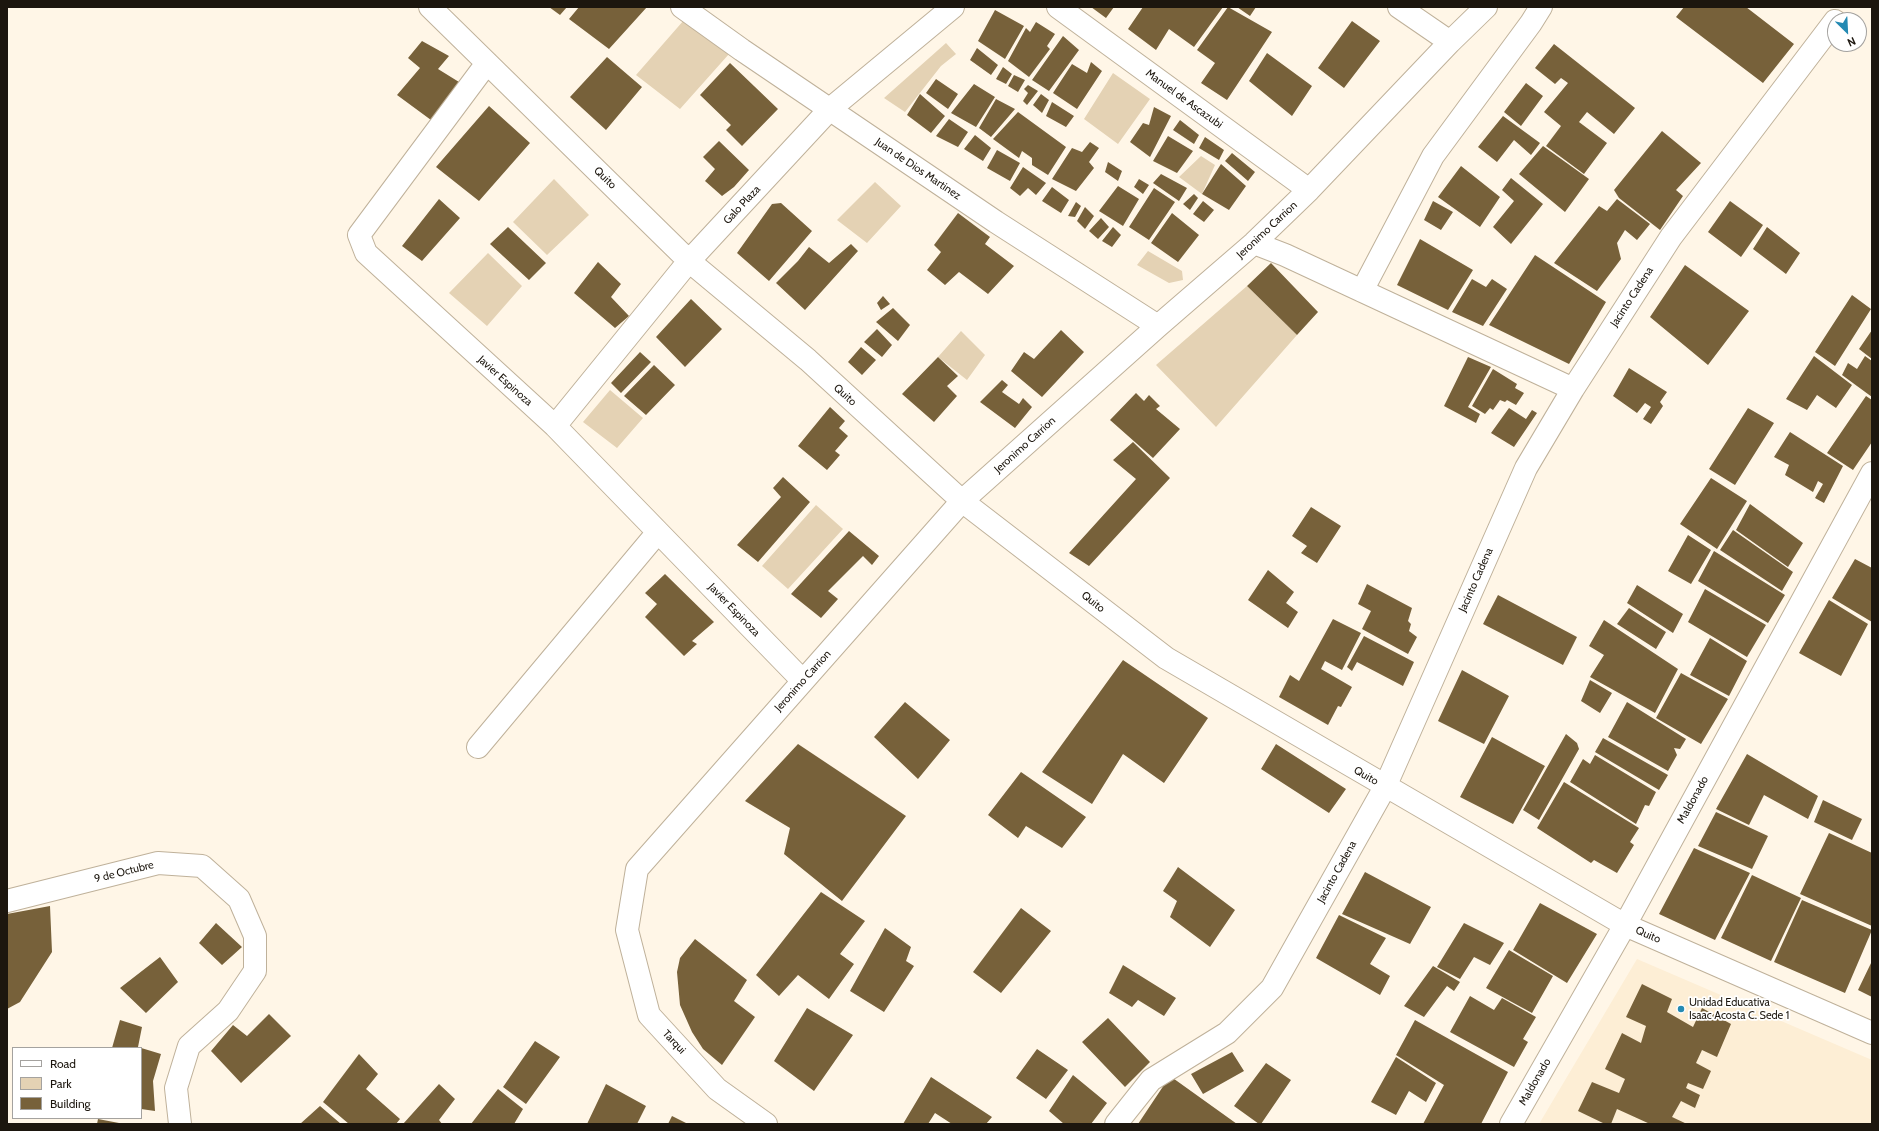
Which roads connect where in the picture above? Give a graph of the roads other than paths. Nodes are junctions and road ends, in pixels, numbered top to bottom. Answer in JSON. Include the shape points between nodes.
{"nodes":[{"id":1,"x":430,"y":7,"type":"edge"},
{"id":2,"x":682,"y":7,"type":"edge"},
{"id":3,"x":953,"y":7,"type":"edge"},
{"id":4,"x":1058,"y":7,"type":"edge"},
{"id":5,"x":1398,"y":7,"type":"edge"},
{"id":6,"x":1486,"y":7,"type":"edge"},
{"id":7,"x":1541,"y":7,"type":"edge"},
{"id":8,"x":1827,"y":33,"type":"edge"},
{"id":9,"x":1450,"y":42,"type":"junction"},
{"id":10,"x":487,"y":63,"type":"junction"},
{"id":11,"x":830,"y":109,"type":"junction"},
{"id":12,"x":1309,"y":190,"type":"junction"},
{"id":13,"x":1254,"y":243,"type":"junction"},
{"id":14,"x":690,"y":261,"type":"junction"},
{"id":15,"x":1362,"y":291,"type":"junction"},
{"id":16,"x":1158,"y":326,"type":"junction"},
{"id":17,"x":1573,"y":389,"type":"junction"},
{"id":18,"x":555,"y":426,"type":"junction"},
{"id":19,"x":1872,"y":473,"type":"edge"},
{"id":20,"x":962,"y":502,"type":"junction"},
{"id":21,"x":658,"y":532,"type":"junction"},
{"id":22,"x":803,"y":681,"type":"junction"},
{"id":23,"x":478,"y":747,"type":"dead end"},
{"id":24,"x":1385,"y":787,"type":"junction"},
{"id":25,"x":7,"y":901,"type":"edge"},
{"id":26,"x":1625,"y":925,"type":"junction"},
{"id":27,"x":627,"y":930,"type":"joint"},
{"id":28,"x":1872,"y":1032,"type":"edge"},
{"id":29,"x":180,"y":1124,"type":"edge"},
{"id":30,"x":766,"y":1124,"type":"edge"},
{"id":31,"x":1116,"y":1124,"type":"edge"},
{"id":32,"x":1511,"y":1124,"type":"edge"}],
"edges":[{"from":1,"to":10,"type":"street","name":"Quito"},
{"from":2,"to":11,"type":"street","name":"Juan de Dios Martinez"},
{"from":3,"to":11,"type":"street","name":"Galo Plaza"},
{"from":4,"to":12,"type":"street","name":"Manuel de Ascazubi"},
{"from":5,"to":9,"type":"street"},
{"from":6,"to":9,"type":"street","name":"Jeronimo Carrion"},
{"from":7,"to":15,"type":"street","via":[[1433,156]]},
{"from":8,"to":17,"type":"street","name":"Jacinto Cadena","via":[[1671,237]]},
{"from":9,"to":12,"type":"street","name":"Jeronimo Carrion"},
{"from":10,"to":14,"type":"street","name":"Quito"},
{"from":10,"to":18,"type":"street","name":"Javier Espinoza","via":[[359,235],[366,253]]},
{"from":11,"to":14,"type":"street","name":"Galo Plaza"},
{"from":11,"to":16,"type":"street","name":"Juan de Dios Martinez","via":[[996,222]]},
{"from":12,"to":13,"type":"street","name":"Jeronimo Carrion"},
{"from":13,"to":15,"type":"street"},
{"from":13,"to":16,"type":"street","name":"Jeronimo Carrion"},
{"from":14,"to":18,"type":"street","name":"Galo Plaza"},
{"from":14,"to":20,"type":"street","name":"Quito","via":[[808,360]]},
{"from":15,"to":17,"type":"street"},
{"from":16,"to":20,"type":"street","name":"Jeronimo Carrion"},
{"from":17,"to":24,"type":"street","name":"Jacinto Cadena","via":[[1526,468]]},
{"from":18,"to":21,"type":"street","name":"Javier Espinoza"},
{"from":19,"to":26,"type":"street","name":"Maldonado"},
{"from":20,"to":22,"type":"street","name":"Jeronimo Carrion"},
{"from":20,"to":24,"type":"street","name":"Quito","via":[[1166,658]]},
{"from":21,"to":22,"type":"street","name":"Javier Espinoza"},
{"from":21,"to":23,"type":"street"},
{"from":22,"to":27,"type":"street","name":"Jeronimo Carrion","via":[[637,869]]},
{"from":24,"to":26,"type":"street","name":"Quito"},
{"from":24,"to":31,"type":"street","name":"Jacinto Cadena","via":[[1272,988],[1227,1033],[1151,1080]]},
{"from":25,"to":29,"type":"street","name":"9 de Octubre","via":[[158,863],[202,866],[239,899],[256,936],[255,971],[228,1010],[189,1046],[176,1088]]},
{"from":26,"to":28,"type":"street","name":"Quito"},
{"from":26,"to":32,"type":"street","name":"Maldonado"},
{"from":27,"to":30,"type":"street","name":"Tarqui","via":[[649,1015],[717,1089]]}]}
